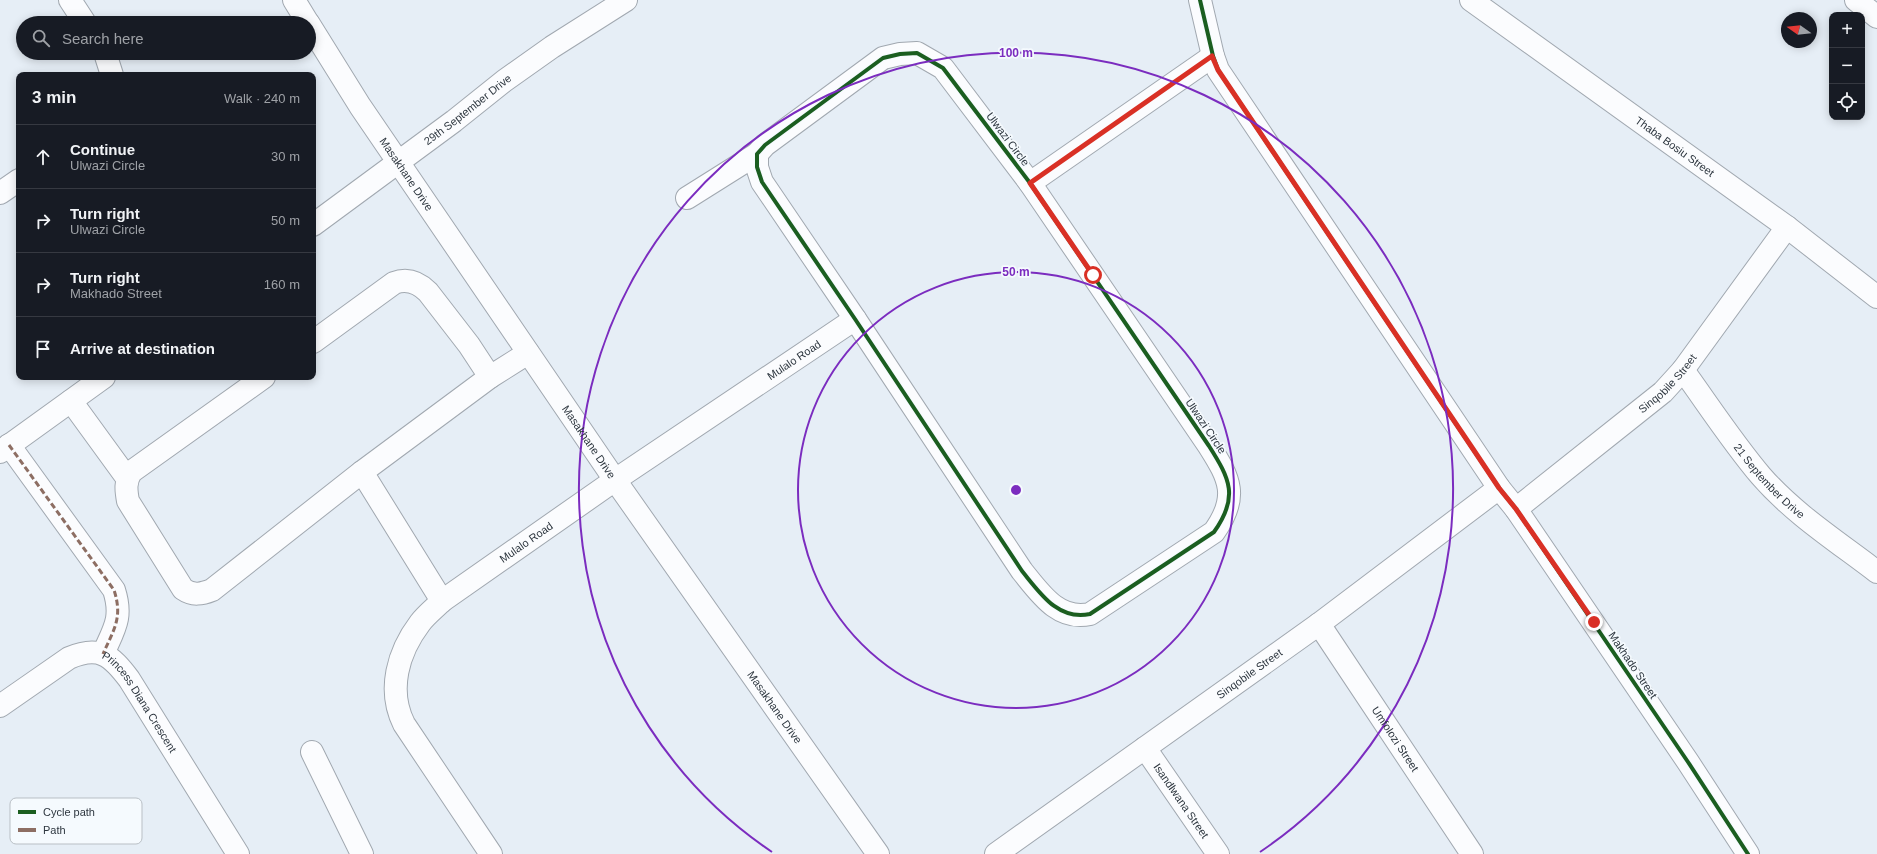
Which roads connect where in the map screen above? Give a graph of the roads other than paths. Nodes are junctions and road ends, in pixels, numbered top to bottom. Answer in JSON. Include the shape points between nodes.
{"nodes":[{"id":1,"x":70,"y":0,"type":"edge"},
{"id":2,"x":294,"y":0,"type":"edge"},
{"id":3,"x":626,"y":0,"type":"edge"},
{"id":4,"x":1200,"y":0,"type":"edge"},
{"id":5,"x":1471,"y":0,"type":"edge"},
{"id":6,"x":1856,"y":0,"type":"edge"},
{"id":7,"x":80,"y":16,"type":"edge"},
{"id":8,"x":304,"y":16,"type":"edge"},
{"id":9,"x":1877,"y":17,"type":"edge"},
{"id":10,"x":316,"y":34,"type":"edge"},
{"id":11,"x":1212,"y":56,"type":"junction"},
{"id":12,"x":107,"y":60,"type":"edge"},
{"id":13,"x":111,"y":72,"type":"edge"},
{"id":14,"x":756,"y":154,"type":"junction"},
{"id":15,"x":399,"y":162,"type":"junction"},
{"id":16,"x":16,"y":182,"type":"edge"},
{"id":17,"x":1030,"y":183,"type":"junction"},
{"id":18,"x":0,"y":193,"type":"edge"},
{"id":19,"x":687,"y":198,"type":"dead end"},
{"id":20,"x":316,"y":223,"type":"edge"},
{"id":21,"x":1787,"y":228,"type":"junction"},
{"id":22,"x":1877,"y":297,"type":"edge"},
{"id":23,"x":855,"y":319,"type":"junction"},
{"id":24,"x":316,"y":340,"type":"edge"},
{"id":25,"x":528,"y":353,"type":"junction"},
{"id":26,"x":1683,"y":370,"type":"junction"},
{"id":27,"x":490,"y":377,"type":"junction"},
{"id":28,"x":100,"y":380,"type":"edge"},
{"id":29,"x":260,"y":380,"type":"edge"},
{"id":30,"x":71,"y":401,"type":"junction"},
{"id":31,"x":5,"y":448,"type":"edge"},
{"id":32,"x":362,"y":472,"type":"junction"},
{"id":33,"x":127,"y":478,"type":"junction"},
{"id":34,"x":615,"y":480,"type":"junction"},
{"id":35,"x":1499,"y":488,"type":"junction"},
{"id":36,"x":1516,"y":509,"type":"junction"},
{"id":37,"x":1877,"y":572,"type":"edge"},
{"id":38,"x":442,"y":601,"type":"junction"},
{"id":39,"x":1319,"y":624,"type":"junction"},
{"id":40,"x":103,"y":654,"type":"junction"},
{"id":41,"x":0,"y":706,"type":"edge"},
{"id":42,"x":1145,"y":748,"type":"junction"},
{"id":43,"x":312,"y":752,"type":"dead end"},
{"id":44,"x":238,"y":854,"type":"edge"},
{"id":45,"x":362,"y":854,"type":"edge"},
{"id":46,"x":491,"y":854,"type":"edge"},
{"id":47,"x":878,"y":854,"type":"edge"},
{"id":48,"x":996,"y":854,"type":"edge"},
{"id":49,"x":1218,"y":854,"type":"edge"},
{"id":50,"x":1472,"y":854,"type":"edge"},
{"id":51,"x":1748,"y":854,"type":"edge"}],
"edges":[{"from":1,"to":7,"type":"street"},
{"from":2,"to":8,"type":"street","name":"Masakhane Drive"},
{"from":3,"to":15,"type":"street","name":"29th September Drive","via":[[504,81]]},
{"from":4,"to":11,"type":"street","name":"Makhado Street"},
{"from":5,"to":21,"type":"street","name":"Thaba Bosiu Street"},
{"from":6,"to":9,"type":"street"},
{"from":10,"to":15,"type":"street","name":"Masakhane Drive","via":[[360,106]]},
{"from":11,"to":17,"type":"street"},
{"from":11,"to":35,"type":"street","name":"Makhado Street","via":[[1218,70]]},
{"from":12,"to":13,"type":"street"},
{"from":14,"to":17,"type":"street","name":"Ulwazi Circle","via":[[883,58],[917,53],[943,68]]},
{"from":14,"to":19,"type":"street"},
{"from":14,"to":23,"type":"street","name":"Ulwazi Circle","via":[[762,182]]},
{"from":15,"to":20,"type":"street","name":"29th September Drive"},
{"from":15,"to":25,"type":"street","name":"Masakhane Drive"},
{"from":16,"to":18,"type":"street"},
{"from":17,"to":23,"type":"street","name":"Ulwazi Circle","via":[[1222,467],[1230,493],[1222,521],[1214,532],[1090,614],[1079,617],[1061,610],[1046,599],[1022,571]]},
{"from":21,"to":22,"type":"street","name":"Thaba Bosiu Street"},
{"from":21,"to":26,"type":"street","name":"Sinqobile Street"},
{"from":23,"to":34,"type":"street","name":"Mulalo Road"},
{"from":24,"to":27,"type":"street","via":[[394,284],[400,281],[412,282],[421,285],[428,292],[469,344]]},
{"from":25,"to":27,"type":"street"},
{"from":25,"to":34,"type":"street","name":"Masakhane Drive"},
{"from":26,"to":36,"type":"street","name":"Sinqobile Street","via":[[1663,392]]},
{"from":26,"to":37,"type":"street","name":"21 September Drive","via":[[1762,477],[1820,529]]},
{"from":27,"to":32,"type":"street"},
{"from":28,"to":30,"type":"street"},
{"from":29,"to":33,"type":"street","via":[[131,472]]},
{"from":30,"to":31,"type":"street"},
{"from":30,"to":33,"type":"street"},
{"from":31,"to":40,"type":"street","via":[[114,590],[119,611],[116,626]]},
{"from":32,"to":33,"type":"street","via":[[212,590],[192,594],[183,589],[128,501]]},
{"from":32,"to":38,"type":"street"},
{"from":34,"to":38,"type":"street","name":"Mulalo Road"},
{"from":34,"to":47,"type":"street","name":"Masakhane Drive"},
{"from":35,"to":36,"type":"street","name":"Makhado Street"},
{"from":35,"to":39,"type":"street","name":"Sinqobile Street"},
{"from":36,"to":51,"type":"street","name":"Makhado Street"},
{"from":38,"to":46,"type":"street","name":"Mulalo Road","via":[[421,621],[412,635],[397,669],[396,703],[404,724]]},
{"from":39,"to":42,"type":"street","name":"Sinqobile Street"},
{"from":39,"to":50,"type":"street","name":"Umfolozi Street"},
{"from":40,"to":41,"type":"street","name":"Princess Diana Crescent","via":[[81,653],[69,658]]},
{"from":40,"to":44,"type":"street","name":"Princess Diana Crescent","via":[[114,661],[129,679]]},
{"from":42,"to":48,"type":"street","name":"Sinqobile Street"},
{"from":42,"to":49,"type":"street","name":"Isandlwana Street"},
{"from":43,"to":45,"type":"street"}]}
